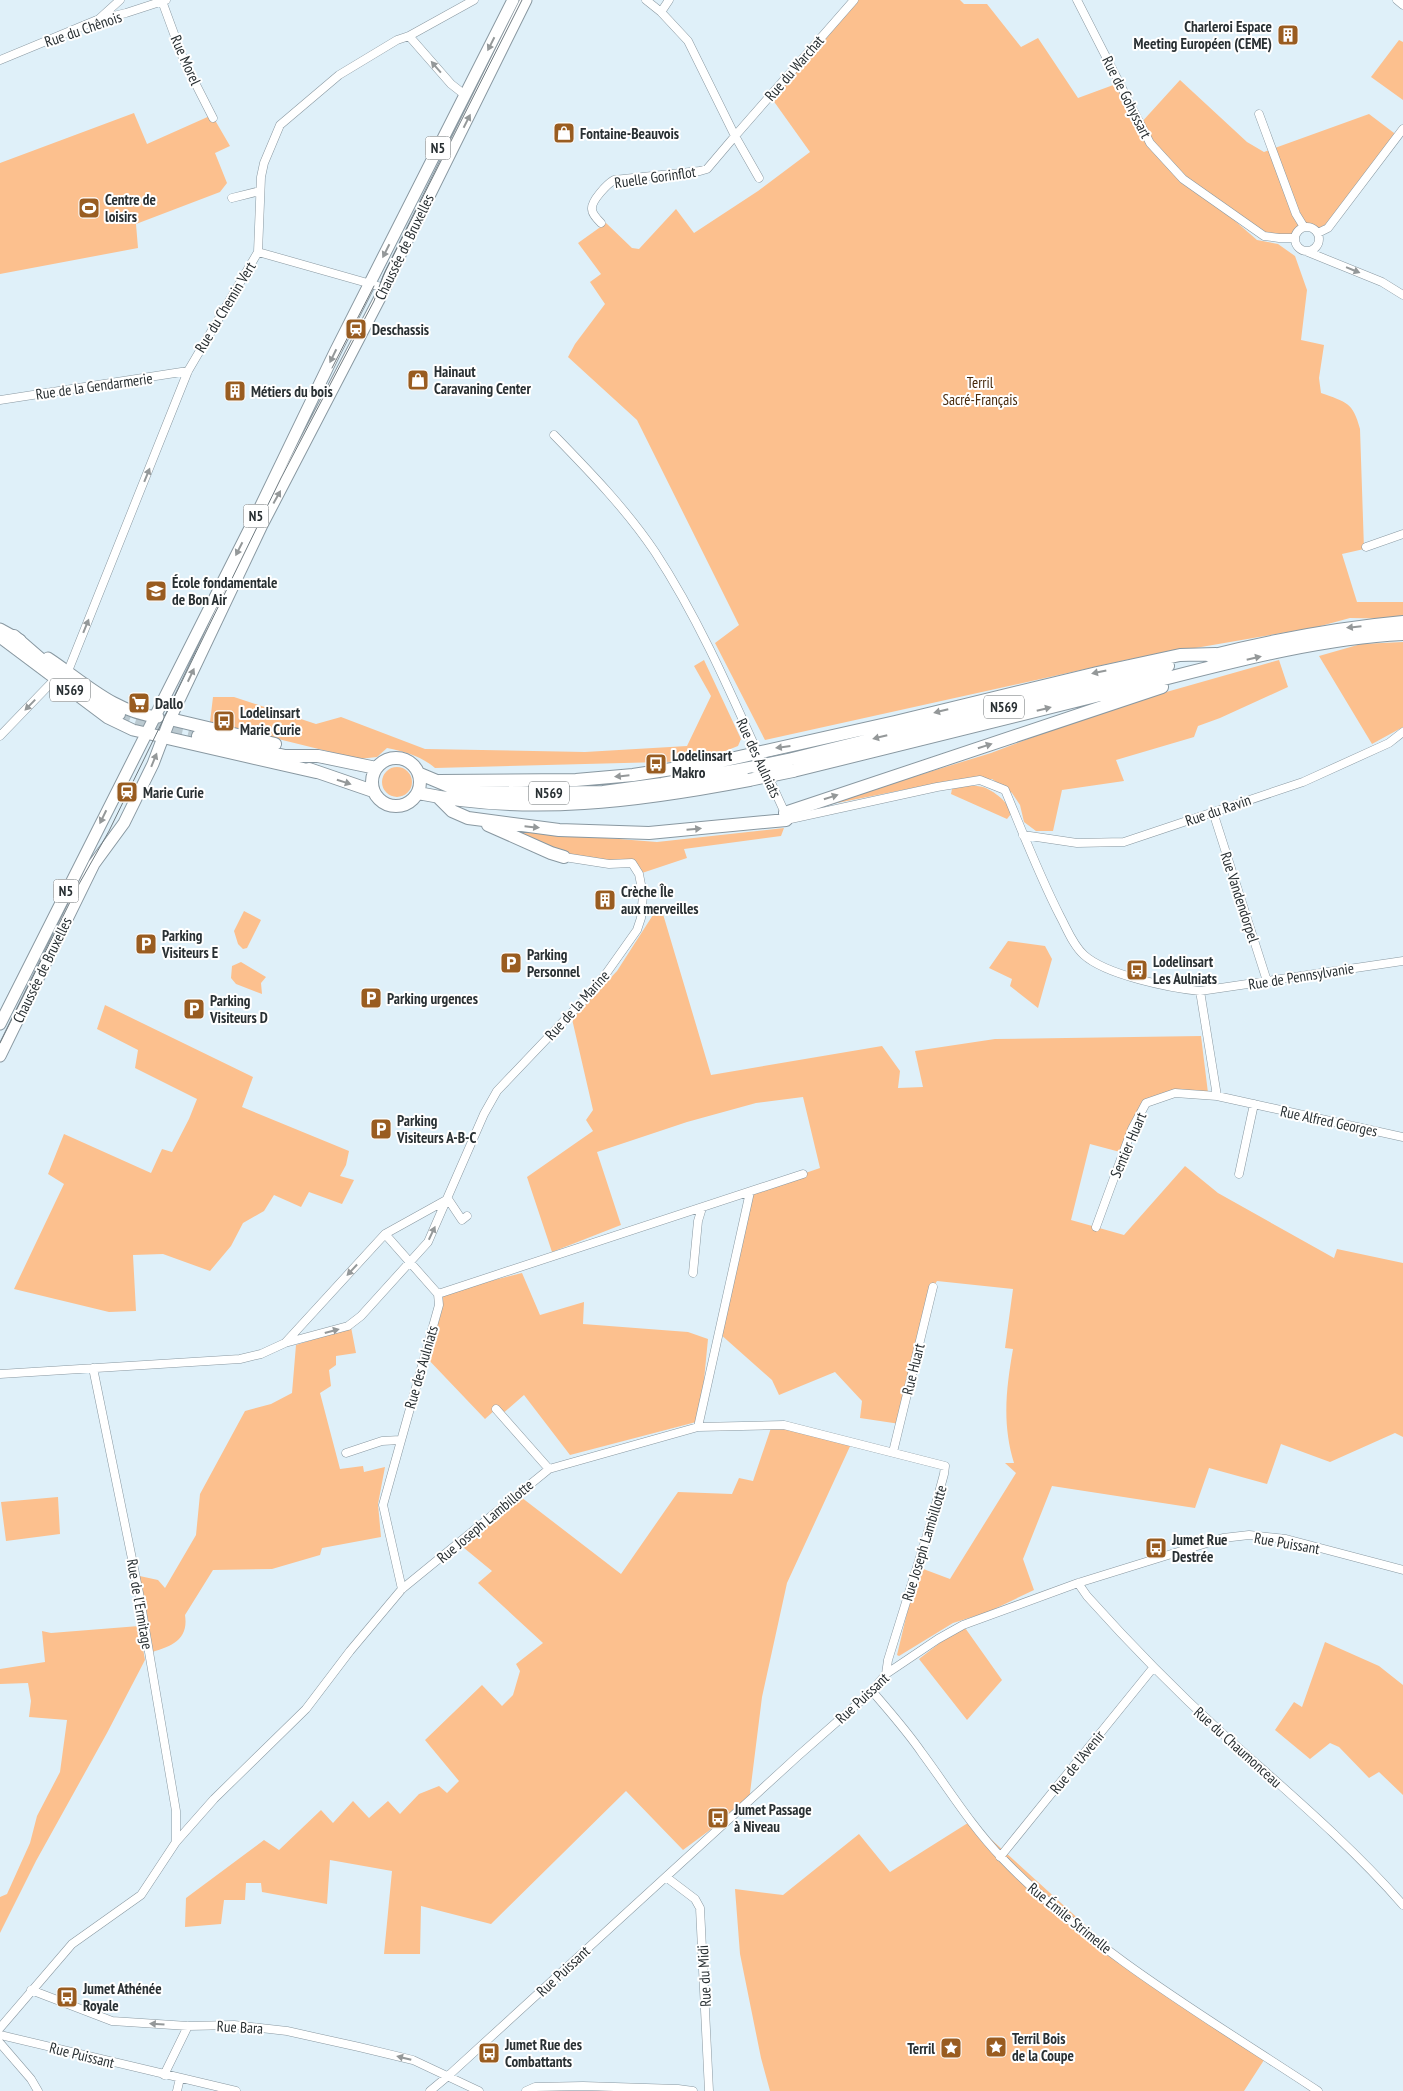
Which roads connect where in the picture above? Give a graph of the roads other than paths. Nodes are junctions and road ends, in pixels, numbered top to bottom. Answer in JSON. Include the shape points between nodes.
{"nodes":[{"id":1,"x":120,"y":0,"type":"edge"},
{"id":2,"x":474,"y":0,"type":"edge"},
{"id":3,"x":513,"y":0,"type":"edge"},
{"id":4,"x":526,"y":0,"type":"edge"},
{"id":5,"x":646,"y":0,"type":"edge"},
{"id":6,"x":670,"y":0,"type":"edge"},
{"id":7,"x":854,"y":0,"type":"edge"},
{"id":8,"x":1077,"y":0,"type":"edge"},
{"id":9,"x":1397,"y":0,"type":"edge"},
{"id":10,"x":164,"y":1,"type":"edge"},
{"id":11,"x":1403,"y":5,"type":"edge"},
{"id":12,"x":661,"y":12,"type":"junction"},
{"id":13,"x":97,"y":20,"type":"junction"},
{"id":14,"x":409,"y":36,"type":"junction"},
{"id":15,"x":0,"y":60,"type":"edge"},
{"id":16,"x":465,"y":94,"type":"junction"},
{"id":17,"x":1259,"y":114,"type":"dead end"},
{"id":18,"x":213,"y":118,"type":"dead end"},
{"id":19,"x":1403,"y":129,"type":"edge"},
{"id":20,"x":735,"y":136,"type":"junction"},
{"id":21,"x":759,"y":178,"type":"dead end"},
{"id":22,"x":260,"y":191,"type":"junction"},
{"id":23,"x":232,"y":198,"type":"dead end"},
{"id":24,"x":601,"y":223,"type":"dead end"},
{"id":25,"x":1304,"y":227,"type":"junction"},
{"id":26,"x":1318,"y":233,"type":"junction"},
{"id":27,"x":1294,"y":238,"type":"junction"},
{"id":28,"x":258,"y":252,"type":"junction"},
{"id":29,"x":1308,"y":252,"type":"junction"},
{"id":30,"x":370,"y":284,"type":"junction"},
{"id":31,"x":385,"y":288,"type":"junction"},
{"id":32,"x":1403,"y":295,"type":"edge"},
{"id":33,"x":188,"y":372,"type":"junction"},
{"id":34,"x":0,"y":400,"type":"edge"},
{"id":35,"x":554,"y":434,"type":"dead end"},
{"id":36,"x":1403,"y":534,"type":"edge"},
{"id":37,"x":1366,"y":547,"type":"dead end"},
{"id":38,"x":1403,"y":622,"type":"edge"},
{"id":39,"x":0,"y":629,"type":"edge"},
{"id":40,"x":1403,"y":634,"type":"edge"},
{"id":41,"x":7,"y":639,"type":"edge"},
{"id":42,"x":1216,"y":654,"type":"junction"},
{"id":43,"x":1207,"y":669,"type":"junction"},
{"id":44,"x":68,"y":671,"type":"junction"},
{"id":45,"x":55,"y":680,"type":"junction"},
{"id":46,"x":120,"y":714,"type":"tunnel mouth"},
{"id":47,"x":162,"y":717,"type":"junction"},
{"id":48,"x":2,"y":732,"type":"edge"},
{"id":49,"x":1403,"y":732,"type":"edge"},
{"id":50,"x":154,"y":735,"type":"junction"},
{"id":51,"x":198,"y":736,"type":"tunnel mouth"},
{"id":52,"x":756,"y":752,"type":"junction"},
{"id":53,"x":285,"y":756,"type":"junction"},
{"id":54,"x":318,"y":756,"type":"junction"},
{"id":55,"x":793,"y":765,"type":"junction"},
{"id":56,"x":376,"y":768,"type":"junction"},
{"id":57,"x":316,"y":772,"type":"junction"},
{"id":58,"x":420,"y":774,"type":"junction"},
{"id":59,"x":439,"y":781,"type":"junction"},
{"id":60,"x":373,"y":791,"type":"junction"},
{"id":61,"x":418,"y":793,"type":"junction"},
{"id":62,"x":439,"y":798,"type":"junction"},
{"id":63,"x":1213,"y":812,"type":"junction"},
{"id":64,"x":785,"y":817,"type":"junction"},
{"id":65,"x":513,"y":830,"type":"junction"},
{"id":66,"x":1023,"y":835,"type":"junction"},
{"id":67,"x":564,"y":856,"type":"joint"},
{"id":68,"x":1403,"y":961,"type":"edge"},
{"id":69,"x":1267,"y":981,"type":"junction"},
{"id":70,"x":1200,"y":992,"type":"junction"},
{"id":71,"x":0,"y":1024,"type":"edge"},
{"id":72,"x":0,"y":1056,"type":"edge"},
{"id":73,"x":1217,"y":1096,"type":"junction"},
{"id":74,"x":1254,"y":1104,"type":"junction"},
{"id":75,"x":1403,"y":1137,"type":"edge"},
{"id":76,"x":803,"y":1174,"type":"dead end"},
{"id":77,"x":1239,"y":1174,"type":"dead end"},
{"id":78,"x":750,"y":1192,"type":"junction"},
{"id":79,"x":448,"y":1199,"type":"junction"},
{"id":80,"x":702,"y":1208,"type":"junction"},
{"id":81,"x":468,"y":1216,"type":"dead end"},
{"id":82,"x":1096,"y":1227,"type":"dead end"},
{"id":83,"x":385,"y":1234,"type":"junction"},
{"id":84,"x":409,"y":1262,"type":"junction"},
{"id":85,"x":693,"y":1273,"type":"dead end"},
{"id":86,"x":933,"y":1286,"type":"dead end"},
{"id":87,"x":438,"y":1294,"type":"junction"},
{"id":88,"x":285,"y":1343,"type":"junction"},
{"id":89,"x":93,"y":1368,"type":"junction"},
{"id":90,"x":0,"y":1374,"type":"edge"},
{"id":91,"x":496,"y":1409,"type":"dead end"},
{"id":92,"x":698,"y":1427,"type":"junction"},
{"id":93,"x":400,"y":1440,"type":"junction"},
{"id":94,"x":893,"y":1452,"type":"junction"},
{"id":95,"x":346,"y":1453,"type":"dead end"},
{"id":96,"x":549,"y":1469,"type":"junction"},
{"id":97,"x":1403,"y":1570,"type":"edge"},
{"id":98,"x":1078,"y":1583,"type":"junction"},
{"id":99,"x":402,"y":1589,"type":"junction"},
{"id":100,"x":1153,"y":1668,"type":"junction"},
{"id":101,"x":886,"y":1674,"type":"junction"},
{"id":102,"x":872,"y":1691,"type":"junction"},
{"id":103,"x":176,"y":1842,"type":"junction"},
{"id":104,"x":1000,"y":1857,"type":"junction"},
{"id":105,"x":666,"y":1877,"type":"junction"},
{"id":106,"x":1403,"y":1905,"type":"edge"},
{"id":107,"x":31,"y":1990,"type":"junction"},
{"id":108,"x":188,"y":2026,"type":"junction"},
{"id":109,"x":0,"y":2028,"type":"edge"},
{"id":110,"x":0,"y":2035,"type":"edge"},
{"id":111,"x":0,"y":2043,"type":"edge"},
{"id":112,"x":164,"y":2075,"type":"junction"},
{"id":113,"x":448,"y":2076,"type":"junction"},
{"id":114,"x":180,"y":2078,"type":"junction"},
{"id":115,"x":629,"y":2089,"type":"edge"},
{"id":116,"x":38,"y":2091,"type":"edge"},
{"id":117,"x":177,"y":2091,"type":"edge"},
{"id":118,"x":236,"y":2091,"type":"edge"},
{"id":119,"x":430,"y":2091,"type":"edge"},
{"id":120,"x":479,"y":2091,"type":"edge"},
{"id":121,"x":526,"y":2091,"type":"edge"},
{"id":122,"x":693,"y":2091,"type":"edge"},
{"id":123,"x":709,"y":2091,"type":"edge"},
{"id":124,"x":1318,"y":2091,"type":"edge"}],
"edges":[{"from":1,"to":13,"type":"street"},
{"from":2,"to":14,"type":"street","name":"Rue du Chemin Vert"},
{"from":3,"to":16,"type":"main road","name":"Chaussée de Bruxelles","number":"N5","one_way":true},
{"from":31,"to":4,"type":"main road","name":"Chaussée de Bruxelles","number":"N5","one_way":true},
{"from":5,"to":12,"type":"street"},
{"from":6,"to":12,"type":"street"},
{"from":7,"to":20,"type":"street","name":"Rue du Warchat"},
{"from":8,"to":27,"type":"street","name":"Rue de Gohyssart","via":[[1150,143],[1182,179],[1264,236]]},
{"from":9,"to":11,"type":"street"},
{"from":10,"to":13,"type":"street","name":"Rue du Chênois"},
{"from":10,"to":18,"type":"street","name":"Rue Morel","via":[[184,60]]},
{"from":12,"to":20,"type":"street","via":[[688,41]]},
{"from":13,"to":15,"type":"street","name":"Rue du Chênois"},
{"from":16,"to":14,"type":"street","one_way":true,"via":[[451,84]]},
{"from":14,"to":22,"type":"street","name":"Rue du Chemin Vert","via":[[339,76],[280,125],[264,163]]},
{"from":16,"to":30,"type":"main road","name":"Chaussée de Bruxelles","number":"N5","one_way":true},
{"from":17,"to":25,"type":"street","via":[[1296,214]]},
{"from":19,"to":26,"type":"street","via":[[1328,228]]},
{"from":20,"to":21,"type":"street"},
{"from":20,"to":24,"type":"street","name":"Ruelle Gorinflot","via":[[707,169],[700,172],[614,180],[592,205],[592,212]]},
{"from":22,"to":23,"type":"street"},
{"from":22,"to":28,"type":"street","name":"Rue du Chemin Vert"},
{"from":25,"to":26,"type":"street"},
{"from":25,"to":27,"type":"street","via":[[1297,230]]},
{"from":26,"to":29,"type":"street","via":[[1319,241]]},
{"from":27,"to":29,"type":"street","via":[[1295,245]]},
{"from":28,"to":30,"type":"street"},
{"from":28,"to":33,"type":"street","name":"Rue du Chemin Vert"},
{"from":29,"to":32,"type":"street","one_way":true,"via":[[1382,282]]},
{"from":30,"to":31,"type":"street"},
{"from":30,"to":47,"type":"main road","name":"Chaussée de Bruxelles","number":"N5","one_way":true},
{"from":47,"to":31,"type":"main road","name":"Chaussée de Bruxelles","number":"N5","one_way":true},
{"from":33,"to":34,"type":"street","name":"Rue de la Gendarmerie"},
{"from":44,"to":33,"type":"street","name":"Rue du Chemin Vert","one_way":true},
{"from":35,"to":52,"type":"street","name":"Rue des Aulniats","via":[[609,492],[654,552],[702,633]]},
{"from":36,"to":37,"type":"street"},
{"from":38,"to":42,"type":"highway","number":"N569","one_way":true,"via":[[1337,629]]},
{"from":39,"to":41,"type":"main road","number":"N569"},
{"from":43,"to":40,"type":"highway","number":"N569","one_way":true,"via":[[1310,646]]},
{"from":41,"to":44,"type":"main road","number":"N569"},
{"from":41,"to":45,"type":"main road","number":"N569"},
{"from":41,"to":46,"type":"highway"},
{"from":42,"to":52,"type":"highway","one_way":true,"via":[[1180,655]]},
{"from":42,"to":55,"type":"highway","number":"N569","one_way":true},
{"from":55,"to":43,"type":"highway","number":"N569","one_way":true},
{"from":64,"to":43,"type":"highway","one_way":true,"via":[[1167,686]]},
{"from":44,"to":47,"type":"main road","number":"N569","via":[[111,702],[138,714]]},
{"from":45,"to":48,"type":"street","one_way":true},
{"from":45,"to":50,"type":"main road","number":"N569","via":[[108,718],[133,730]]},
{"from":47,"to":50,"type":"main road","name":"Chaussée de Bruxelles","number":"N5"},
{"from":47,"to":50,"type":"main road","name":"Chaussée de Bruxelles","number":"N5"},
{"from":47,"to":54,"type":"highway","number":"N569"},
{"from":49,"to":63,"type":"street","name":"Rue du Ravin","via":[[1389,743],[1303,782]]},
{"from":50,"to":57,"type":"highway","number":"N569"},
{"from":50,"to":71,"type":"main road","name":"Chaussée de Bruxelles","number":"N5","one_way":true},
{"from":72,"to":50,"type":"main road","name":"Chaussée de Bruxelles","number":"N5","one_way":true,"via":[[94,864],[124,823],[153,764]]},
{"from":51,"to":53,"type":"highway"},
{"from":52,"to":59,"type":"highway","one_way":true,"via":[[717,762],[601,778]]},
{"from":52,"to":64,"type":"street","name":"Rue des Aulniats"},
{"from":53,"to":54,"type":"highway"},
{"from":53,"to":57,"type":"highway"},
{"from":54,"to":56,"type":"highway"},
{"from":55,"to":59,"type":"highway","number":"N569","bridge":true,"via":[[603,792],[475,791],[451,787]]},
{"from":55,"to":62,"type":"highway","number":"N569","bridge":true,"via":[[721,786],[602,803],[508,804]]},
{"from":56,"to":58,"type":"highway","via":[[384,760],[402,758],[413,763]]},
{"from":56,"to":60,"type":"highway"},
{"from":57,"to":60,"type":"highway","one_way":true},
{"from":58,"to":59,"type":"highway"},
{"from":58,"to":61,"type":"highway"},
{"from":60,"to":61,"type":"highway","via":[[381,801],[397,806],[406,804]]},
{"from":61,"to":62,"type":"highway"},
{"from":62,"to":65,"type":"highway","via":[[458,814]]},
{"from":63,"to":66,"type":"street","name":"Rue du Ravin","via":[[1124,842],[1077,843]]},
{"from":63,"to":69,"type":"street","name":"Rue Vandendorpel"},
{"from":65,"to":64,"type":"highway","one_way":true,"via":[[649,833]]},
{"from":64,"to":66,"type":"street","via":[[980,780],[1005,790]]},
{"from":65,"to":67,"type":"highway","via":[[551,853]]},
{"from":66,"to":70,"type":"street","via":[[1039,875],[1083,954],[1095,963],[1167,988]]},
{"from":67,"to":79,"type":"street","name":"Rue de la Marine","via":[[609,864],[632,863],[643,894],[637,930],[598,986],[497,1091]]},
{"from":68,"to":69,"type":"street","name":"Rue de Pennsylvanie"},
{"from":69,"to":70,"type":"street","name":"Rue de Pennsylvanie"},
{"from":70,"to":73,"type":"street"},
{"from":73,"to":74,"type":"street","name":"Rue Alfred Georges"},
{"from":73,"to":82,"type":"street","name":"Sentier Huart","via":[[1175,1094],[1146,1103],[1132,1129]]},
{"from":74,"to":75,"type":"street","name":"Rue Alfred Georges"},
{"from":74,"to":77,"type":"street"},
{"from":76,"to":78,"type":"street"},
{"from":78,"to":80,"type":"street"},
{"from":78,"to":92,"type":"street"},
{"from":79,"to":81,"type":"street","via":[[462,1220]]},
{"from":79,"to":83,"type":"street"},
{"from":84,"to":79,"type":"street","name":"Rue de la Marine","one_way":true,"via":[[428,1242]]},
{"from":80,"to":85,"type":"street"},
{"from":80,"to":87,"type":"street"},
{"from":83,"to":84,"type":"street"},
{"from":83,"to":88,"type":"street","one_way":true},
{"from":84,"to":87,"type":"street"},
{"from":88,"to":84,"type":"street","name":"Rue de la Marine","one_way":true,"via":[[348,1326],[362,1316]]},
{"from":86,"to":94,"type":"street","name":"Rue Huart"},
{"from":87,"to":93,"type":"street","name":"Rue des Aulniats","via":[[439,1304]]},
{"from":88,"to":89,"type":"street","via":[[240,1359]]},
{"from":89,"to":90,"type":"street"},
{"from":89,"to":103,"type":"street","name":"Rue de l'Ermitage","via":[[139,1593],[176,1811]]},
{"from":91,"to":96,"type":"street"},
{"from":92,"to":94,"type":"street","name":"Rue Joseph Lambillotte","via":[[784,1425]]},
{"from":92,"to":96,"type":"street","name":"Rue Joseph Lambillotte"},
{"from":93,"to":95,"type":"street","via":[[382,1441]]},
{"from":93,"to":99,"type":"street","name":"Rue des Aulniats","via":[[383,1505]]},
{"from":94,"to":101,"type":"street","name":"Rue Joseph Lambillotte","via":[[945,1466]]},
{"from":96,"to":99,"type":"street","name":"Rue Joseph Lambillotte"},
{"from":97,"to":98,"type":"street","name":"Rue Puissant","via":[[1286,1539],[1249,1536],[1223,1538]]},
{"from":98,"to":100,"type":"street","name":"Rue du Chaumonceau"},
{"from":98,"to":101,"type":"street","name":"Rue Puissant","via":[[963,1625]]},
{"from":99,"to":103,"type":"street","name":"Rue Joseph Lambillotte","via":[[306,1709],[214,1799]]},
{"from":100,"to":104,"type":"street","name":"Rue de l'Avenir"},
{"from":100,"to":106,"type":"street","name":"Rue du Chaumonceau","via":[[1348,1846]]},
{"from":101,"to":102,"type":"street","name":"Rue Puissant"},
{"from":102,"to":104,"type":"street","name":"Rue Émile Strimelle"},
{"from":102,"to":105,"type":"street","name":"Rue Puissant"},
{"from":103,"to":107,"type":"street","name":"Rue Joseph Lambillotte","via":[[141,1896],[72,1944]]},
{"from":104,"to":124,"type":"street","name":"Rue Émile Strimelle","via":[[1080,1927],[1136,1970]]},
{"from":105,"to":113,"type":"street","name":"Rue Puissant"},
{"from":105,"to":123,"type":"street","name":"Rue du Midi","via":[[696,1899],[700,1908]]},
{"from":108,"to":107,"type":"street","name":"Rue Bara","one_way":true,"via":[[112,2021]]},
{"from":107,"to":109,"type":"street","name":"Rue Joseph Lambillotte"},
{"from":108,"to":112,"type":"street"},
{"from":113,"to":108,"type":"street","name":"Rue Bara","one_way":true,"via":[[412,2060],[287,2031],[234,2025]]},
{"from":110,"to":112,"type":"street","name":"Rue Puissant"},
{"from":111,"to":116,"type":"street"},
{"from":112,"to":114,"type":"street","name":"Rue Puissant"},
{"from":113,"to":119,"type":"street","name":"Rue Puissant"},
{"from":113,"to":120,"type":"street","name":"Rue Bara"},
{"from":114,"to":117,"type":"street"},
{"from":114,"to":118,"type":"street","name":"Rue Puissant"},
{"from":115,"to":121,"type":"street","via":[[584,2086],[535,2087]]},
{"from":115,"to":122,"type":"street"}]}
